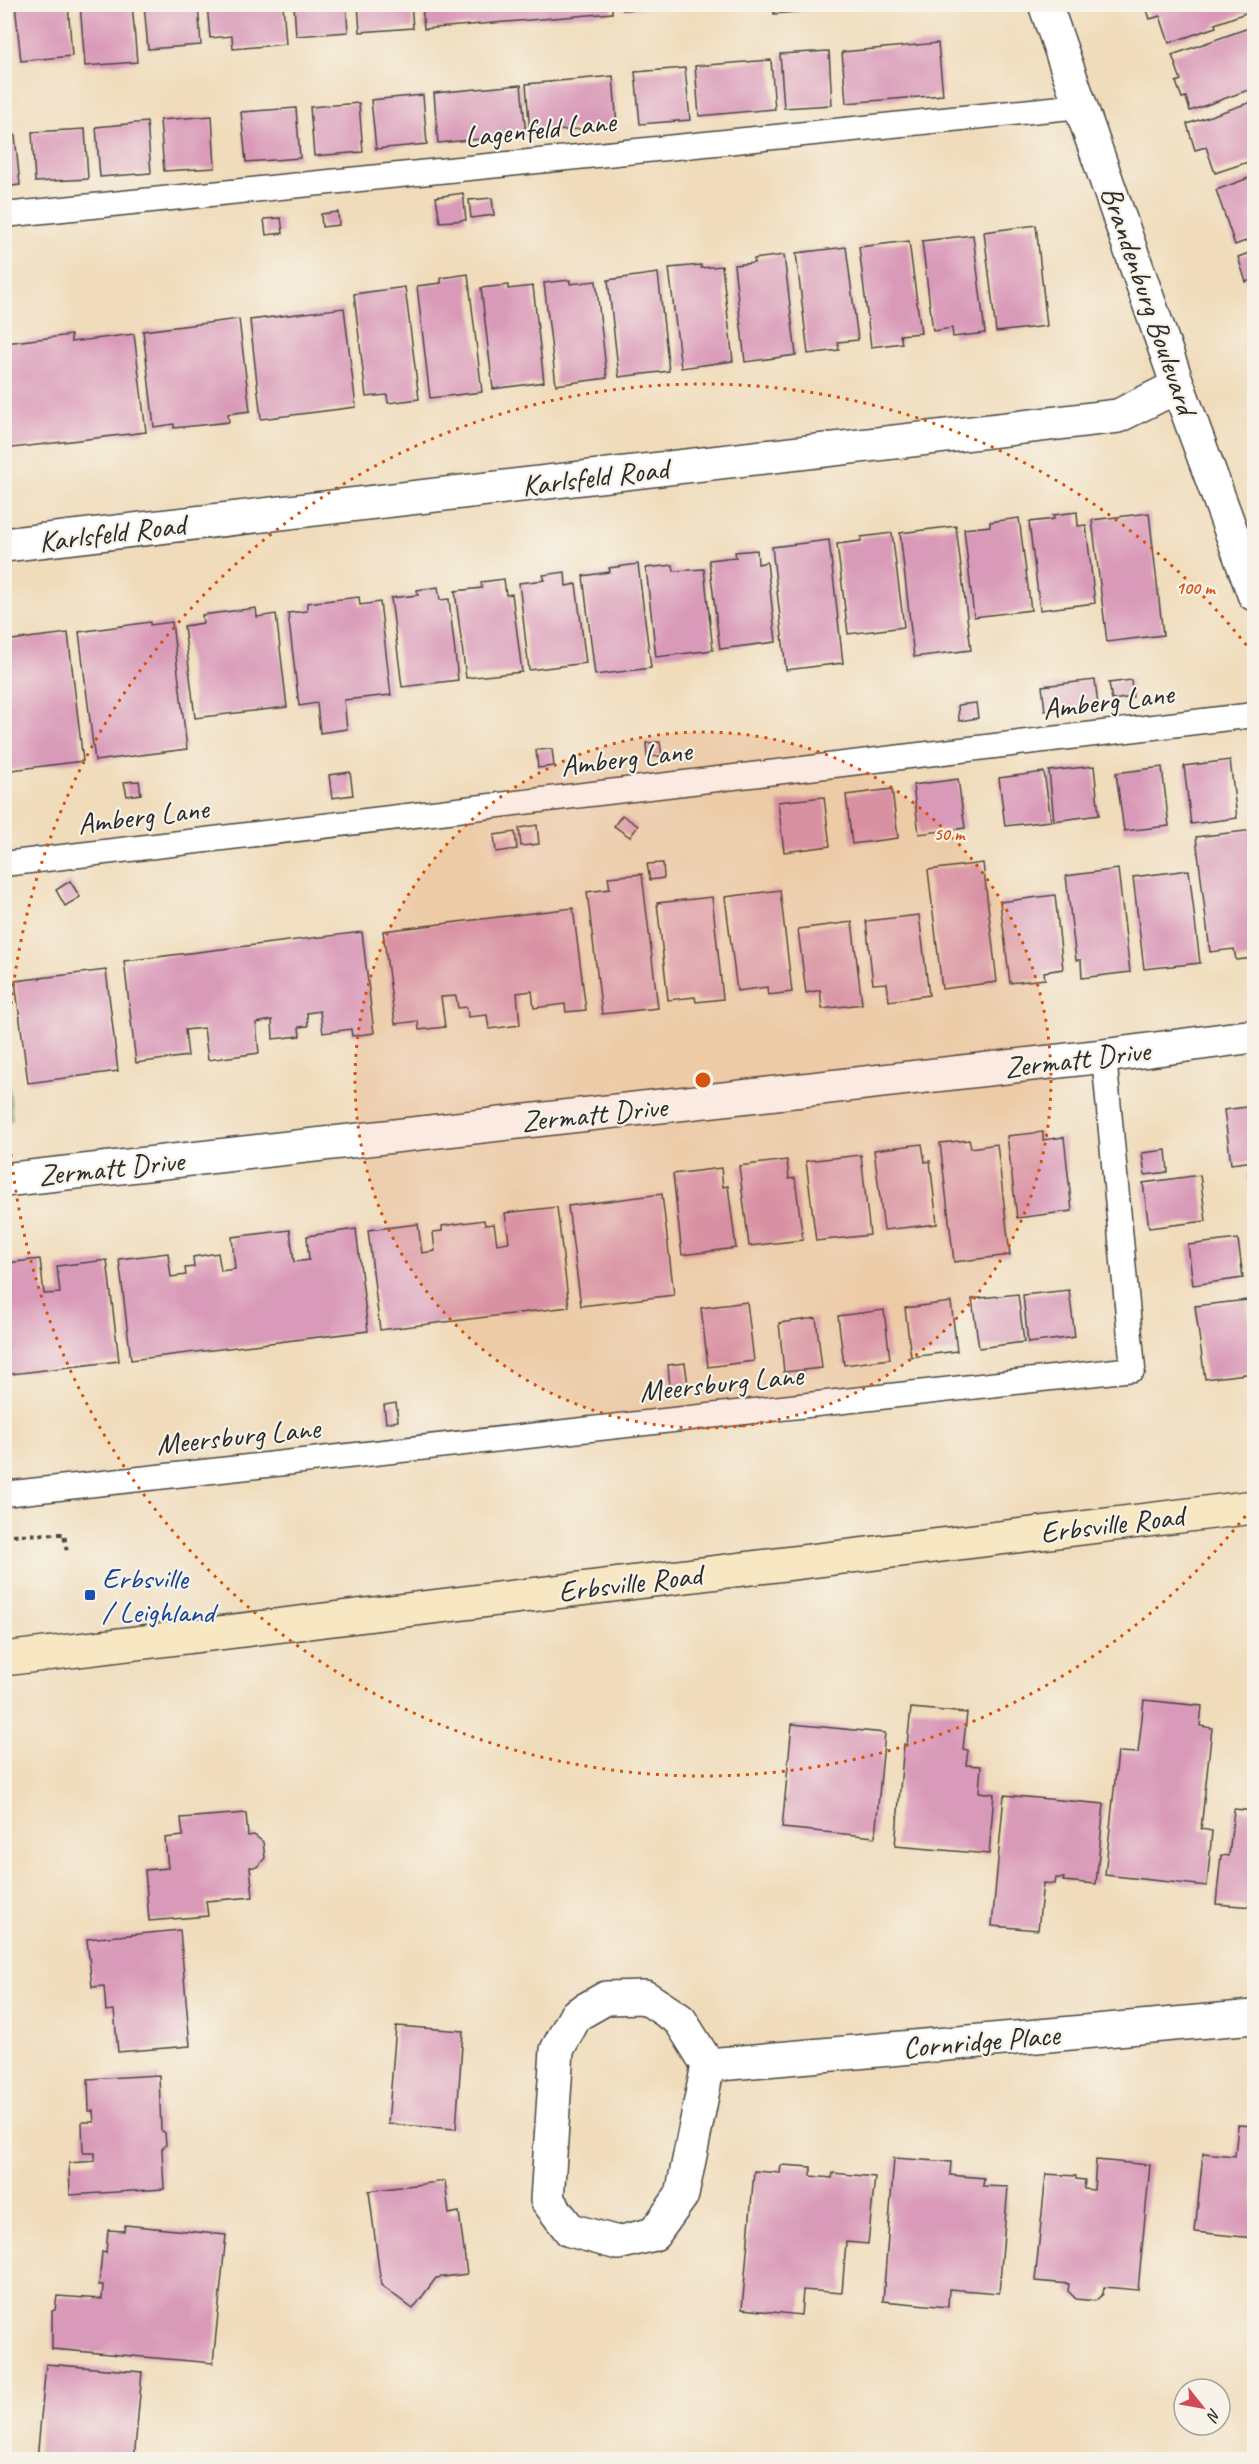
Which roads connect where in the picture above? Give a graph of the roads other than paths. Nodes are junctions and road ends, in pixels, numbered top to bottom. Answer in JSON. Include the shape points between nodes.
{"nodes":[{"id":1,"x":1045,"y":4,"type":"edge"},
{"id":2,"x":1081,"y":106,"type":"junction"},
{"id":3,"x":4,"y":215,"type":"edge"},
{"id":4,"x":1178,"y":386,"type":"junction"},
{"id":5,"x":4,"y":545,"type":"edge"},
{"id":6,"x":1254,"y":594,"type":"edge"},
{"id":7,"x":1254,"y":715,"type":"edge"},
{"id":8,"x":4,"y":864,"type":"edge"},
{"id":9,"x":1254,"y":1036,"type":"edge"},
{"id":10,"x":1104,"y":1056,"type":"junction"},
{"id":11,"x":4,"y":1180,"type":"edge"},
{"id":12,"x":4,"y":1494,"type":"edge"},
{"id":13,"x":1254,"y":1507,"type":"edge"},
{"id":14,"x":4,"y":1659,"type":"edge"},
{"id":15,"x":1254,"y":2017,"type":"edge"},
{"id":16,"x":708,"y":2065,"type":"junction"}],
"edges":[{"from":1,"to":2,"type":"street","name":"Brandenburg Boulevard"},
{"from":2,"to":3,"type":"lane","name":"Lagenfeld Lane"},
{"from":2,"to":4,"type":"street","name":"Brandenburg Boulevard"},
{"from":4,"to":5,"type":"street","name":"Karlsfeld Road","via":[[1118,416]]},
{"from":4,"to":6,"type":"street","name":"Brandenburg Boulevard"},
{"from":7,"to":8,"type":"lane","name":"Amberg Lane"},
{"from":9,"to":10,"type":"street","name":"Zermatt Drive"},
{"from":10,"to":11,"type":"street","name":"Zermatt Drive"},
{"from":10,"to":12,"type":"lane","name":"Meersburg Lane","via":[[1133,1369]]},
{"from":13,"to":14,"type":"main road","name":"Erbsville Road"},
{"from":15,"to":16,"type":"street","name":"Cornridge Place"},
{"from":16,"to":16,"type":"street","via":[[680,2020],[645,1996],[606,1998],[576,2015],[557,2050],[547,2200],[570,2230],[618,2243],[654,2234],[682,2195]]}]}
